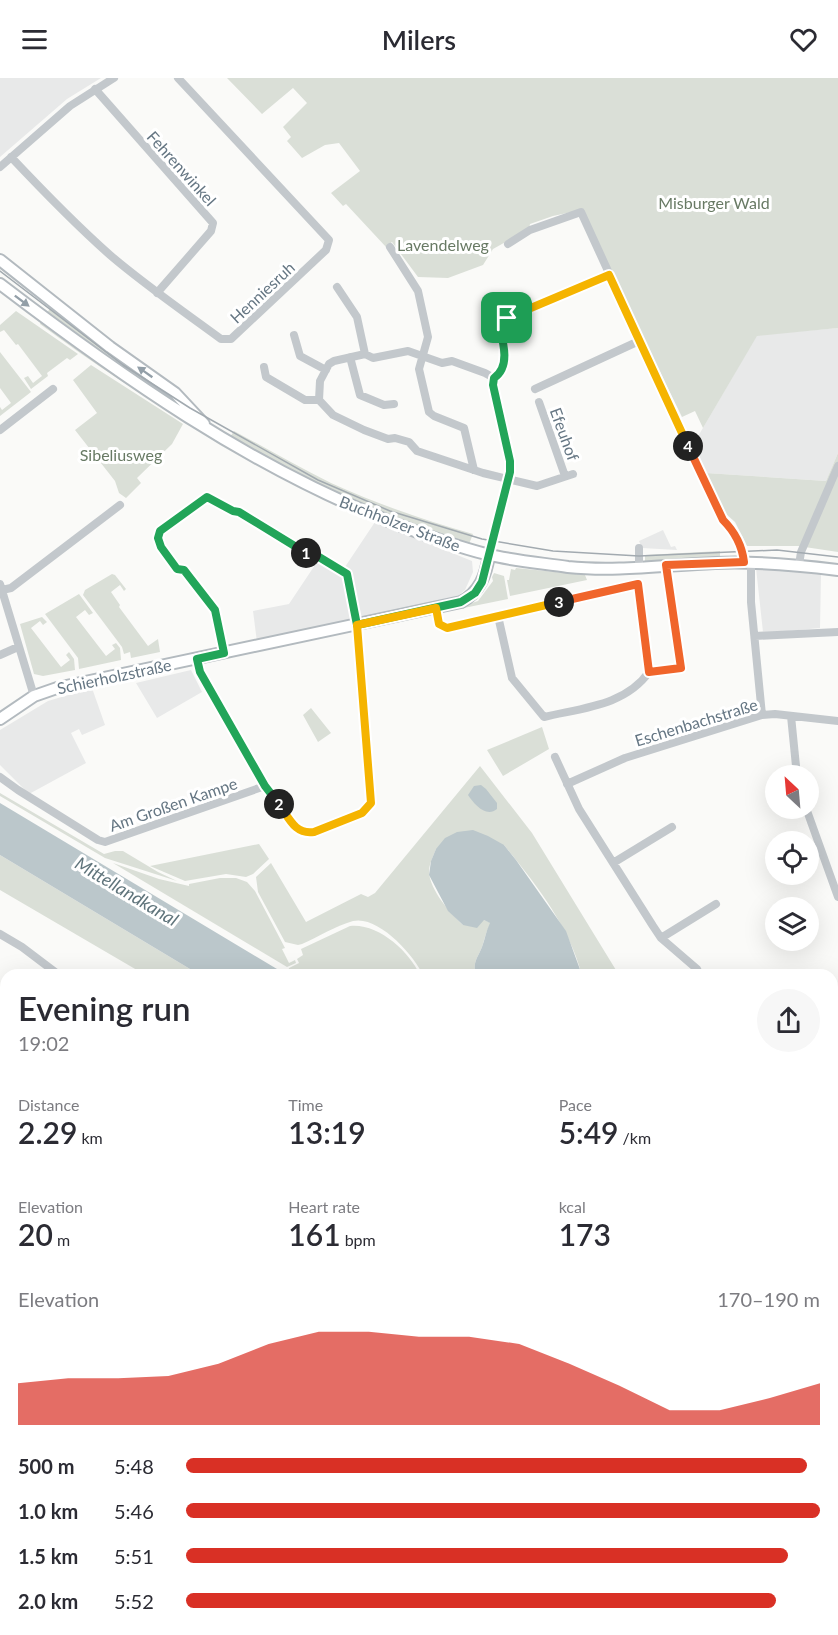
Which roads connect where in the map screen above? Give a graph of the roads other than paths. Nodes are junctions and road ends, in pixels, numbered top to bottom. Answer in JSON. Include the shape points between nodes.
{"nodes":[{"id":1,"x":114,"y":78,"type":"edge"},
{"id":2,"x":178,"y":78,"type":"edge"},
{"id":3,"x":94,"y":89,"type":"junction"},
{"id":4,"x":11,"y":157,"type":"junction"},
{"id":5,"x":0,"y":167,"type":"edge"},
{"id":6,"x":508,"y":244,"type":"dead end"},
{"id":7,"x":390,"y":247,"type":"dead end"},
{"id":8,"x":0,"y":260,"type":"edge"},
{"id":9,"x":609,"y":275,"type":"junction"},
{"id":10,"x":0,"y":284,"type":"edge"},
{"id":11,"x":337,"y":287,"type":"dead end"},
{"id":12,"x":157,"y":293,"type":"junction"},
{"id":13,"x":294,"y":335,"type":"dead end"},
{"id":14,"x":639,"y":341,"type":"junction"},
{"id":15,"x":365,"y":354,"type":"junction"},
{"id":16,"x":422,"y":356,"type":"junction"},
{"id":17,"x":350,"y":357,"type":"junction"},
{"id":18,"x":264,"y":367,"type":"dead end"},
{"id":19,"x":326,"y":370,"type":"junction"},
{"id":20,"x":494,"y":378,"type":"junction"},
{"id":21,"x":53,"y":389,"type":"dead end"},
{"id":22,"x":535,"y":389,"type":"dead end"},
{"id":23,"x":319,"y":400,"type":"junction"},
{"id":24,"x":538,"y":402,"type":"dead end"},
{"id":25,"x":394,"y":404,"type":"dead end"},
{"id":26,"x":0,"y":430,"type":"edge"},
{"id":27,"x":212,"y":433,"type":"junction"},
{"id":28,"x":838,"y":466,"type":"edge"},
{"id":29,"x":474,"y":470,"type":"junction"},
{"id":30,"x":509,"y":480,"type":"junction"},
{"id":31,"x":120,"y":505,"type":"dead end"},
{"id":32,"x":639,"y":548,"type":"dead end"},
{"id":33,"x":489,"y":555,"type":"junction"},
{"id":34,"x":747,"y":562,"type":"junction"},
{"id":35,"x":666,"y":565,"type":"junction"},
{"id":36,"x":799,"y":565,"type":"junction"},
{"id":37,"x":639,"y":567,"type":"junction"},
{"id":38,"x":838,"y":570,"type":"edge"},
{"id":39,"x":1,"y":587,"type":"edge"},
{"id":40,"x":436,"y":608,"type":"junction"},
{"id":41,"x":498,"y":616,"type":"junction"},
{"id":42,"x":357,"y":625,"type":"junction"},
{"id":43,"x":838,"y":632,"type":"edge"},
{"id":44,"x":755,"y":636,"type":"junction"},
{"id":45,"x":18,"y":647,"type":"junction"},
{"id":46,"x":224,"y":653,"type":"junction"},
{"id":47,"x":0,"y":655,"type":"edge"},
{"id":48,"x":197,"y":659,"type":"junction"},
{"id":49,"x":649,"y":672,"type":"junction"},
{"id":50,"x":34,"y":696,"type":"junction"},
{"id":51,"x":762,"y":715,"type":"junction"},
{"id":52,"x":791,"y":716,"type":"junction"},
{"id":53,"x":0,"y":719,"type":"edge"},
{"id":54,"x":838,"y":721,"type":"edge"},
{"id":55,"x":555,"y":757,"type":"dead end"},
{"id":56,"x":796,"y":765,"type":"edge"},
{"id":57,"x":0,"y":777,"type":"edge"},
{"id":58,"x":567,"y":784,"type":"junction"},
{"id":59,"x":265,"y":786,"type":"junction"},
{"id":60,"x":810,"y":819,"type":"edge"},
{"id":61,"x":672,"y":827,"type":"dead end"},
{"id":62,"x":613,"y":863,"type":"junction"},
{"id":63,"x":838,"y":897,"type":"edge"},
{"id":64,"x":716,"y":904,"type":"dead end"},
{"id":65,"x":0,"y":934,"type":"edge"},
{"id":66,"x":661,"y":938,"type":"junction"},
{"id":67,"x":51,"y":969,"type":"edge"},
{"id":68,"x":697,"y":969,"type":"edge"}],
"edges":[{"from":1,"to":3,"type":"street"},
{"from":2,"to":12,"type":"street","name":"Henniesruh","via":[[327,235],[330,243],[228,340],[221,339]]},
{"from":3,"to":4,"type":"street"},
{"from":3,"to":12,"type":"street","name":"Fehrenwinkel","via":[[213,223],[211,231]]},
{"from":4,"to":5,"type":"street"},
{"from":4,"to":12,"type":"street","name":"Henniesruh","via":[[92,238]]},
{"from":6,"to":9,"type":"street","via":[[530,230],[580,212]]},
{"from":7,"to":16,"type":"street","via":[[418,291],[428,337]]},
{"from":27,"to":8,"type":"main road","name":"Buchholzer Straße","one_way":true,"via":[[175,393]]},
{"from":9,"to":14,"type":"street"},
{"from":9,"to":20,"type":"street","via":[[498,321],[506,353]]},
{"from":10,"to":27,"type":"main road","name":"Buchholzer Straße","one_way":true,"via":[[111,368]]},
{"from":11,"to":15,"type":"street","via":[[357,317]]},
{"from":13,"to":19,"type":"street","via":[[300,356]]},
{"from":14,"to":22,"type":"street"},
{"from":14,"to":34,"type":"street","via":[[723,520],[732,529]]},
{"from":15,"to":16,"type":"street","via":[[373,358],[408,351]]},
{"from":15,"to":17,"type":"street"},
{"from":16,"to":20,"type":"street","via":[[442,363],[452,361]]},
{"from":16,"to":29,"type":"street","via":[[419,369],[429,412],[464,428]]},
{"from":17,"to":19,"type":"street","via":[[332,362]]},
{"from":17,"to":25,"type":"street","via":[[360,395],[384,405]]},
{"from":18,"to":23,"type":"street","via":[[266,377],[305,400]]},
{"from":19,"to":23,"type":"street","via":[[319,385]]},
{"from":20,"to":30,"type":"street","via":[[510,461]]},
{"from":21,"to":26,"type":"street"},
{"from":23,"to":29,"type":"street","name":"Efeuhof","via":[[333,415],[388,440],[408,442],[417,451]]},
{"from":24,"to":30,"type":"street","name":"Efeuhof","via":[[569,475],[537,486]]},
{"from":27,"to":33,"type":"main road","name":"Buchholzer Straße","via":[[341,501]]},
{"from":28,"to":36,"type":"street"},
{"from":29,"to":30,"type":"street","name":"Efeuhof"},
{"from":30,"to":33,"type":"street"},
{"from":31,"to":39,"type":"street","via":[[11,588]]},
{"from":32,"to":37,"type":"street"},
{"from":33,"to":37,"type":"main road","name":"Buchholzer Straße","via":[[583,568]]},
{"from":33,"to":40,"type":"main road","name":"Schierholzstraße","via":[[475,593],[461,602]]},
{"from":34,"to":35,"type":"main road","name":"Buchholzer Straße"},
{"from":34,"to":36,"type":"main road","name":"Buchholzer Straße"},
{"from":34,"to":44,"type":"street"},
{"from":35,"to":37,"type":"main road","name":"Buchholzer Straße"},
{"from":35,"to":49,"type":"street","via":[[681,668]]},
{"from":36,"to":38,"type":"main road","name":"Buchholzer Straße"},
{"from":39,"to":45,"type":"street"},
{"from":40,"to":41,"type":"street","via":[[439,624],[444,627]]},
{"from":40,"to":42,"type":"main road","name":"Schierholzstraße"},
{"from":41,"to":49,"type":"street","via":[[512,678],[544,717],[616,700]]},
{"from":41,"to":49,"type":"street","via":[[638,584]]},
{"from":42,"to":46,"type":"main road","name":"Schierholzstraße"},
{"from":42,"to":46,"type":"street","via":[[347,574],[239,512],[205,497],[160,531],[158,538],[177,569],[184,570],[215,610]]},
{"from":42,"to":59,"type":"street","via":[[371,798],[368,808],[314,832],[303,833]]},
{"from":43,"to":44,"type":"street"},
{"from":44,"to":51,"type":"street"},
{"from":45,"to":47,"type":"street"},
{"from":45,"to":50,"type":"street"},
{"from":46,"to":48,"type":"main road","name":"Schierholzstraße"},
{"from":48,"to":50,"type":"main road","name":"Schierholzstraße"},
{"from":48,"to":59,"type":"street","via":[[200,672]]},
{"from":50,"to":53,"type":"main road","name":"Schierholzstraße"},
{"from":51,"to":52,"type":"street","name":"Eschenbachstraße"},
{"from":51,"to":58,"type":"street","name":"Eschenbachstraße","via":[[625,758]]},
{"from":52,"to":54,"type":"street","name":"Eschenbachstraße"},
{"from":52,"to":56,"type":"street"},
{"from":55,"to":58,"type":"street"},
{"from":57,"to":59,"type":"street","name":"Am Großen Kampe","via":[[105,842]]},
{"from":58,"to":62,"type":"street"},
{"from":60,"to":63,"type":"street"},
{"from":61,"to":62,"type":"street"},
{"from":62,"to":66,"type":"street"},
{"from":64,"to":66,"type":"street"},
{"from":65,"to":67,"type":"street"},
{"from":66,"to":68,"type":"street"}]}
